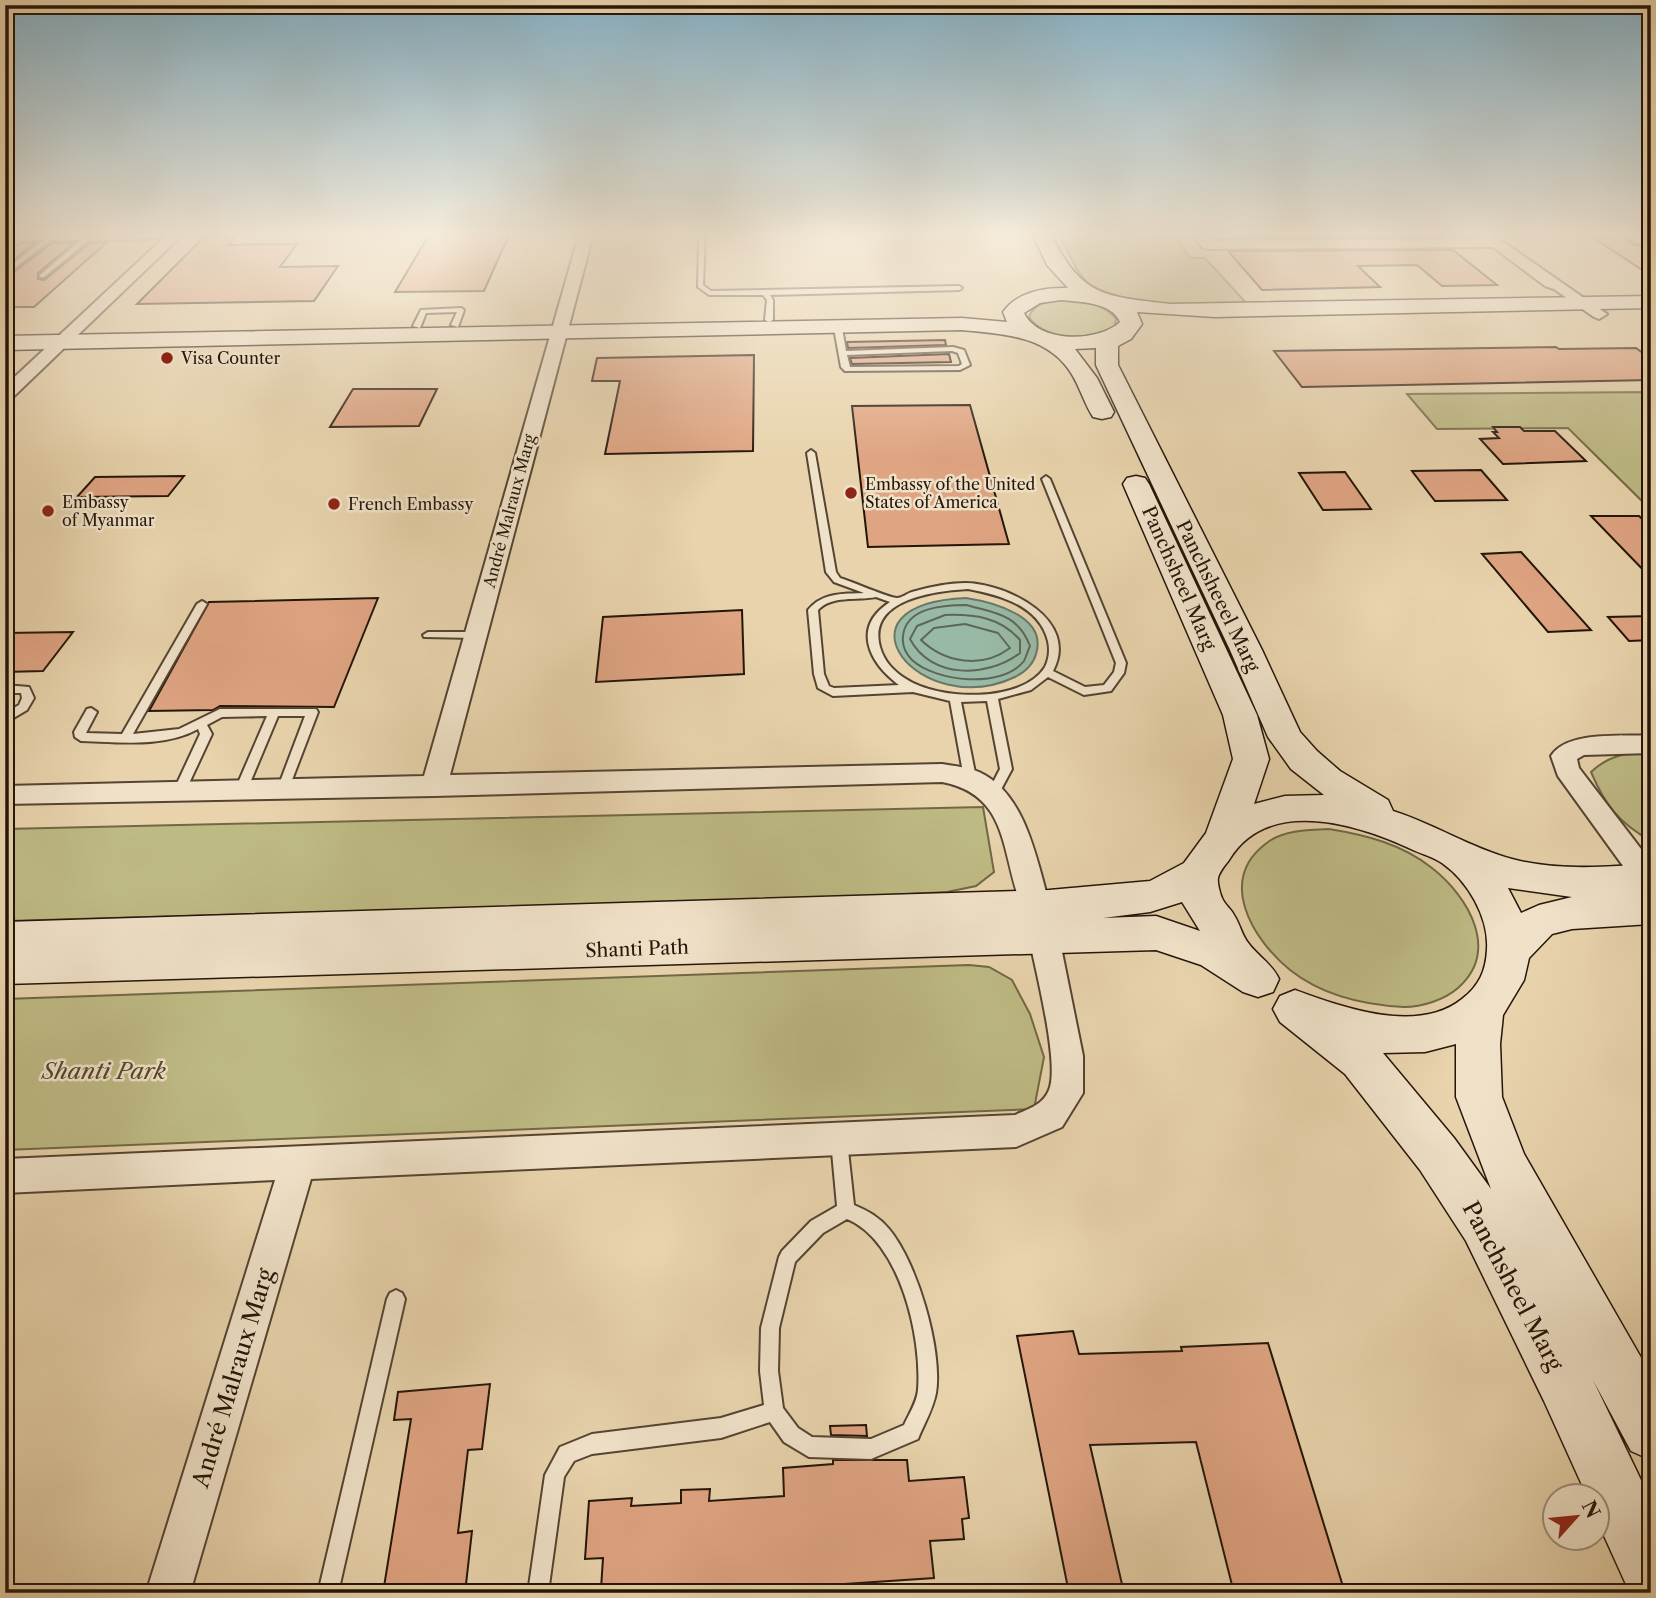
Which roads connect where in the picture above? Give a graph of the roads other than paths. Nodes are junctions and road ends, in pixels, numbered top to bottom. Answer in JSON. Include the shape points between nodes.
{"nodes":[{"id":1,"x":95,"y":310,"type":"edge"},
{"id":2,"x":564,"y":310,"type":"edge"},
{"id":3,"x":770,"y":310,"type":"edge"},
{"id":4,"x":985,"y":310,"type":"edge"},
{"id":5,"x":1015,"y":310,"type":"edge"},
{"id":6,"x":1119,"y":310,"type":"edge"},
{"id":7,"x":1167,"y":310,"type":"edge"},
{"id":8,"x":1267,"y":310,"type":"edge"},
{"id":9,"x":1412,"y":310,"type":"edge"},
{"id":10,"x":1625,"y":310,"type":"edge"},
{"id":11,"x":1651,"y":314,"type":"edge"},
{"id":12,"x":769,"y":320,"type":"junction"},
{"id":13,"x":559,"y":328,"type":"junction"},
{"id":14,"x":838,"y":328,"type":"junction"},
{"id":15,"x":1125,"y":332,"type":"junction"},
{"id":16,"x":5,"y":333,"type":"edge"},
{"id":17,"x":65,"y":337,"type":"junction"},
{"id":18,"x":1040,"y":337,"type":"junction"},
{"id":19,"x":5,"y":343,"type":"edge"},
{"id":20,"x":843,"y":352,"type":"junction"},
{"id":21,"x":5,"y":395,"type":"edge"},
{"id":22,"x":811,"y":453,"type":"dead end"},
{"id":23,"x":1046,"y":479,"type":"dead end"},
{"id":24,"x":875,"y":594,"type":"junction"},
{"id":25,"x":897,"y":601,"type":"junction"},
{"id":26,"x":202,"y":604,"type":"dead end"},
{"id":27,"x":428,"y":635,"type":"dead end"},
{"id":28,"x":475,"y":635,"type":"junction"},
{"id":29,"x":1047,"y":672,"type":"junction"},
{"id":30,"x":5,"y":688,"type":"edge"},
{"id":31,"x":915,"y":688,"type":"junction"},
{"id":32,"x":992,"y":697,"type":"junction"},
{"id":33,"x":955,"y":698,"type":"junction"},
{"id":34,"x":91,"y":712,"type":"dead end"},
{"id":35,"x":274,"y":712,"type":"junction"},
{"id":36,"x":5,"y":719,"type":"edge"},
{"id":37,"x":199,"y":724,"type":"junction"},
{"id":38,"x":125,"y":738,"type":"junction"},
{"id":39,"x":1651,"y":744,"type":"edge"},
{"id":40,"x":970,"y":778,"type":"junction"},
{"id":41,"x":434,"y":787,"type":"junction"},
{"id":42,"x":241,"y":790,"type":"junction"},
{"id":43,"x":283,"y":790,"type":"junction"},
{"id":44,"x":179,"y":792,"type":"junction"},
{"id":45,"x":993,"y":794,"type":"junction"},
{"id":46,"x":5,"y":795,"type":"edge"},
{"id":47,"x":1394,"y":823,"type":"junction"},
{"id":48,"x":1223,"y":839,"type":"junction"},
{"id":49,"x":1455,"y":853,"type":"junction"},
{"id":50,"x":1198,"y":874,"type":"junction"},
{"id":51,"x":1650,"y":889,"type":"edge"},
{"id":52,"x":1040,"y":922,"type":"junction"},
{"id":53,"x":5,"y":939,"type":"edge"},
{"id":54,"x":1509,"y":951,"type":"junction"},
{"id":55,"x":5,"y":967,"type":"edge"},
{"id":56,"x":1277,"y":994,"type":"junction"},
{"id":57,"x":1482,"y":1007,"type":"junction"},
{"id":58,"x":838,"y":1140,"type":"junction"},
{"id":59,"x":298,"y":1164,"type":"junction"},
{"id":60,"x":5,"y":1176,"type":"edge"},
{"id":61,"x":846,"y":1210,"type":"junction"},
{"id":62,"x":396,"y":1298,"type":"dead end"},
{"id":63,"x":774,"y":1410,"type":"junction"},
{"id":64,"x":1651,"y":1431,"type":"edge"},
{"id":65,"x":1651,"y":1569,"type":"edge"},
{"id":66,"x":168,"y":1593,"type":"edge"},
{"id":67,"x":328,"y":1593,"type":"edge"},
{"id":68,"x":538,"y":1593,"type":"edge"}],
"edges":[{"from":1,"to":17,"type":"street"},
{"from":2,"to":13,"type":"street","name":"André Malraux Marg"},
{"from":3,"to":12,"type":"lane"},
{"from":4,"to":12,"type":"main road","via":[[947,316]]},
{"from":5,"to":18,"type":"main road","via":[[1013,320]]},
{"from":6,"to":15,"type":"main road","via":[[1130,317]]},
{"from":7,"to":8,"type":"main road"},
{"from":9,"to":15,"type":"main road","via":[[1194,321]]},
{"from":10,"to":11,"type":"main road"},
{"from":12,"to":13,"type":"main road"},
{"from":13,"to":14,"type":"main road"},
{"from":13,"to":17,"type":"main road"},
{"from":13,"to":17,"type":"main road","via":[[455,325]]},
{"from":13,"to":28,"type":"street","name":"André Malraux Marg"},
{"from":14,"to":18,"type":"main road","via":[[962,324]]},
{"from":14,"to":20,"type":"lane"},
{"from":15,"to":18,"type":"main road","via":[[1079,343]]},
{"from":15,"to":47,"type":"main road","name":"Panchsheeel Marg","via":[[1108,343],[1107,365],[1285,737],[1327,780]]},
{"from":16,"to":17,"type":"main road"},
{"from":17,"to":19,"type":"main road"},
{"from":17,"to":21,"type":"street"},
{"from":18,"to":48,"type":"main road","name":"Panchsheel Marg","via":[[1070,353],[1083,371],[1240,715],[1251,759]]},
{"from":20,"to":20,"type":"lane","via":[[845,367],[853,370],[966,365],[961,352],[953,349]]},
{"from":22,"to":24,"type":"lane","via":[[831,572],[837,580]]},
{"from":23,"to":29,"type":"lane","via":[[1121,663],[1107,688],[1084,691]]},
{"from":24,"to":25,"type":"lane"},
{"from":24,"to":31,"type":"lane","via":[[818,602],[813,610],[818,674],[824,688],[833,692]]},
{"from":25,"to":29,"type":"lane","via":[[939,587],[968,586],[1023,603],[1043,618],[1054,636],[1055,655]]},
{"from":25,"to":31,"type":"lane","via":[[876,621],[872,639],[877,657],[892,674]]},
{"from":26,"to":38,"type":"lane"},
{"from":27,"to":28,"type":"lane"},
{"from":28,"to":41,"type":"street","name":"André Malraux Marg"},
{"from":29,"to":32,"type":"lane","via":[[1029,686]]},
{"from":30,"to":36,"type":"lane","via":[[25,690],[28,698]]},
{"from":31,"to":33,"type":"lane"},
{"from":32,"to":33,"type":"lane"},
{"from":32,"to":45,"type":"lane","via":[[1006,769]]},
{"from":33,"to":40,"type":"lane"},
{"from":34,"to":38,"type":"lane","via":[[81,737]]},
{"from":35,"to":37,"type":"lane","via":[[220,713]]},
{"from":35,"to":42,"type":"lane"},
{"from":35,"to":43,"type":"lane","via":[[312,712]]},
{"from":37,"to":38,"type":"lane","via":[[181,733]]},
{"from":37,"to":44,"type":"lane","via":[[206,734]]},
{"from":39,"to":51,"type":"street","via":[[1578,747],[1564,756],[1567,770]]},
{"from":40,"to":41,"type":"street","via":[[942,773]]},
{"from":40,"to":45,"type":"street"},
{"from":41,"to":43,"type":"street"},
{"from":42,"to":43,"type":"street"},
{"from":42,"to":44,"type":"street"},
{"from":44,"to":46,"type":"street"},
{"from":45,"to":52,"type":"street","via":[[1011,825]]},
{"from":47,"to":48,"type":"main road","via":[[1336,809],[1284,810],[1242,824]]},
{"from":47,"to":49,"type":"main road"},
{"from":48,"to":50,"type":"main road"},
{"from":49,"to":51,"type":"main road","via":[[1513,874]]},
{"from":49,"to":54,"type":"main road","via":[[1495,900],[1506,926]]},
{"from":50,"to":52,"type":"main road","name":"Shanti Path","via":[[1167,892],[1109,901]]},
{"from":50,"to":56,"type":"main road","via":[[1201,901],[1232,954]]},
{"from":51,"to":54,"type":"main road","via":[[1539,921]]},
{"from":52,"to":53,"type":"main road","name":"Shanti Path"},
{"from":52,"to":55,"type":"main road","name":"Shanti Path"},
{"from":52,"to":56,"type":"main road","name":"Shanti Path","via":[[1156,933],[1216,953]]},
{"from":52,"to":58,"type":"street","via":[[1067,1056],[1066,1093],[1050,1116],[1016,1131]]},
{"from":54,"to":57,"type":"main road","via":[[1505,977],[1492,1000]]},
{"from":56,"to":57,"type":"main road","via":[[1347,1028],[1404,1034],[1440,1030],[1470,1018]]},
{"from":56,"to":65,"type":"main road","name":"Panchsheel Marg","via":[[1361,1060],[1437,1154],[1484,1223]]},
{"from":57,"to":64,"type":"main road","via":[[1479,1097],[1504,1167]]},
{"from":58,"to":59,"type":"street"},
{"from":58,"to":61,"type":"lane"},
{"from":59,"to":60,"type":"street"},
{"from":59,"to":66,"type":"street","name":"André Malraux Marg"},
{"from":61,"to":63,"type":"lane","via":[[817,1227],[788,1256],[770,1328]]},
{"from":61,"to":63,"type":"lane","via":[[866,1217],[904,1270],[918,1309],[927,1360],[926,1394],[911,1432],[871,1449],[809,1447],[791,1435]]},
{"from":62,"to":67,"type":"lane"},
{"from":63,"to":68,"type":"lane","via":[[721,1428],[592,1444],[567,1454],[555,1475]]}]}
